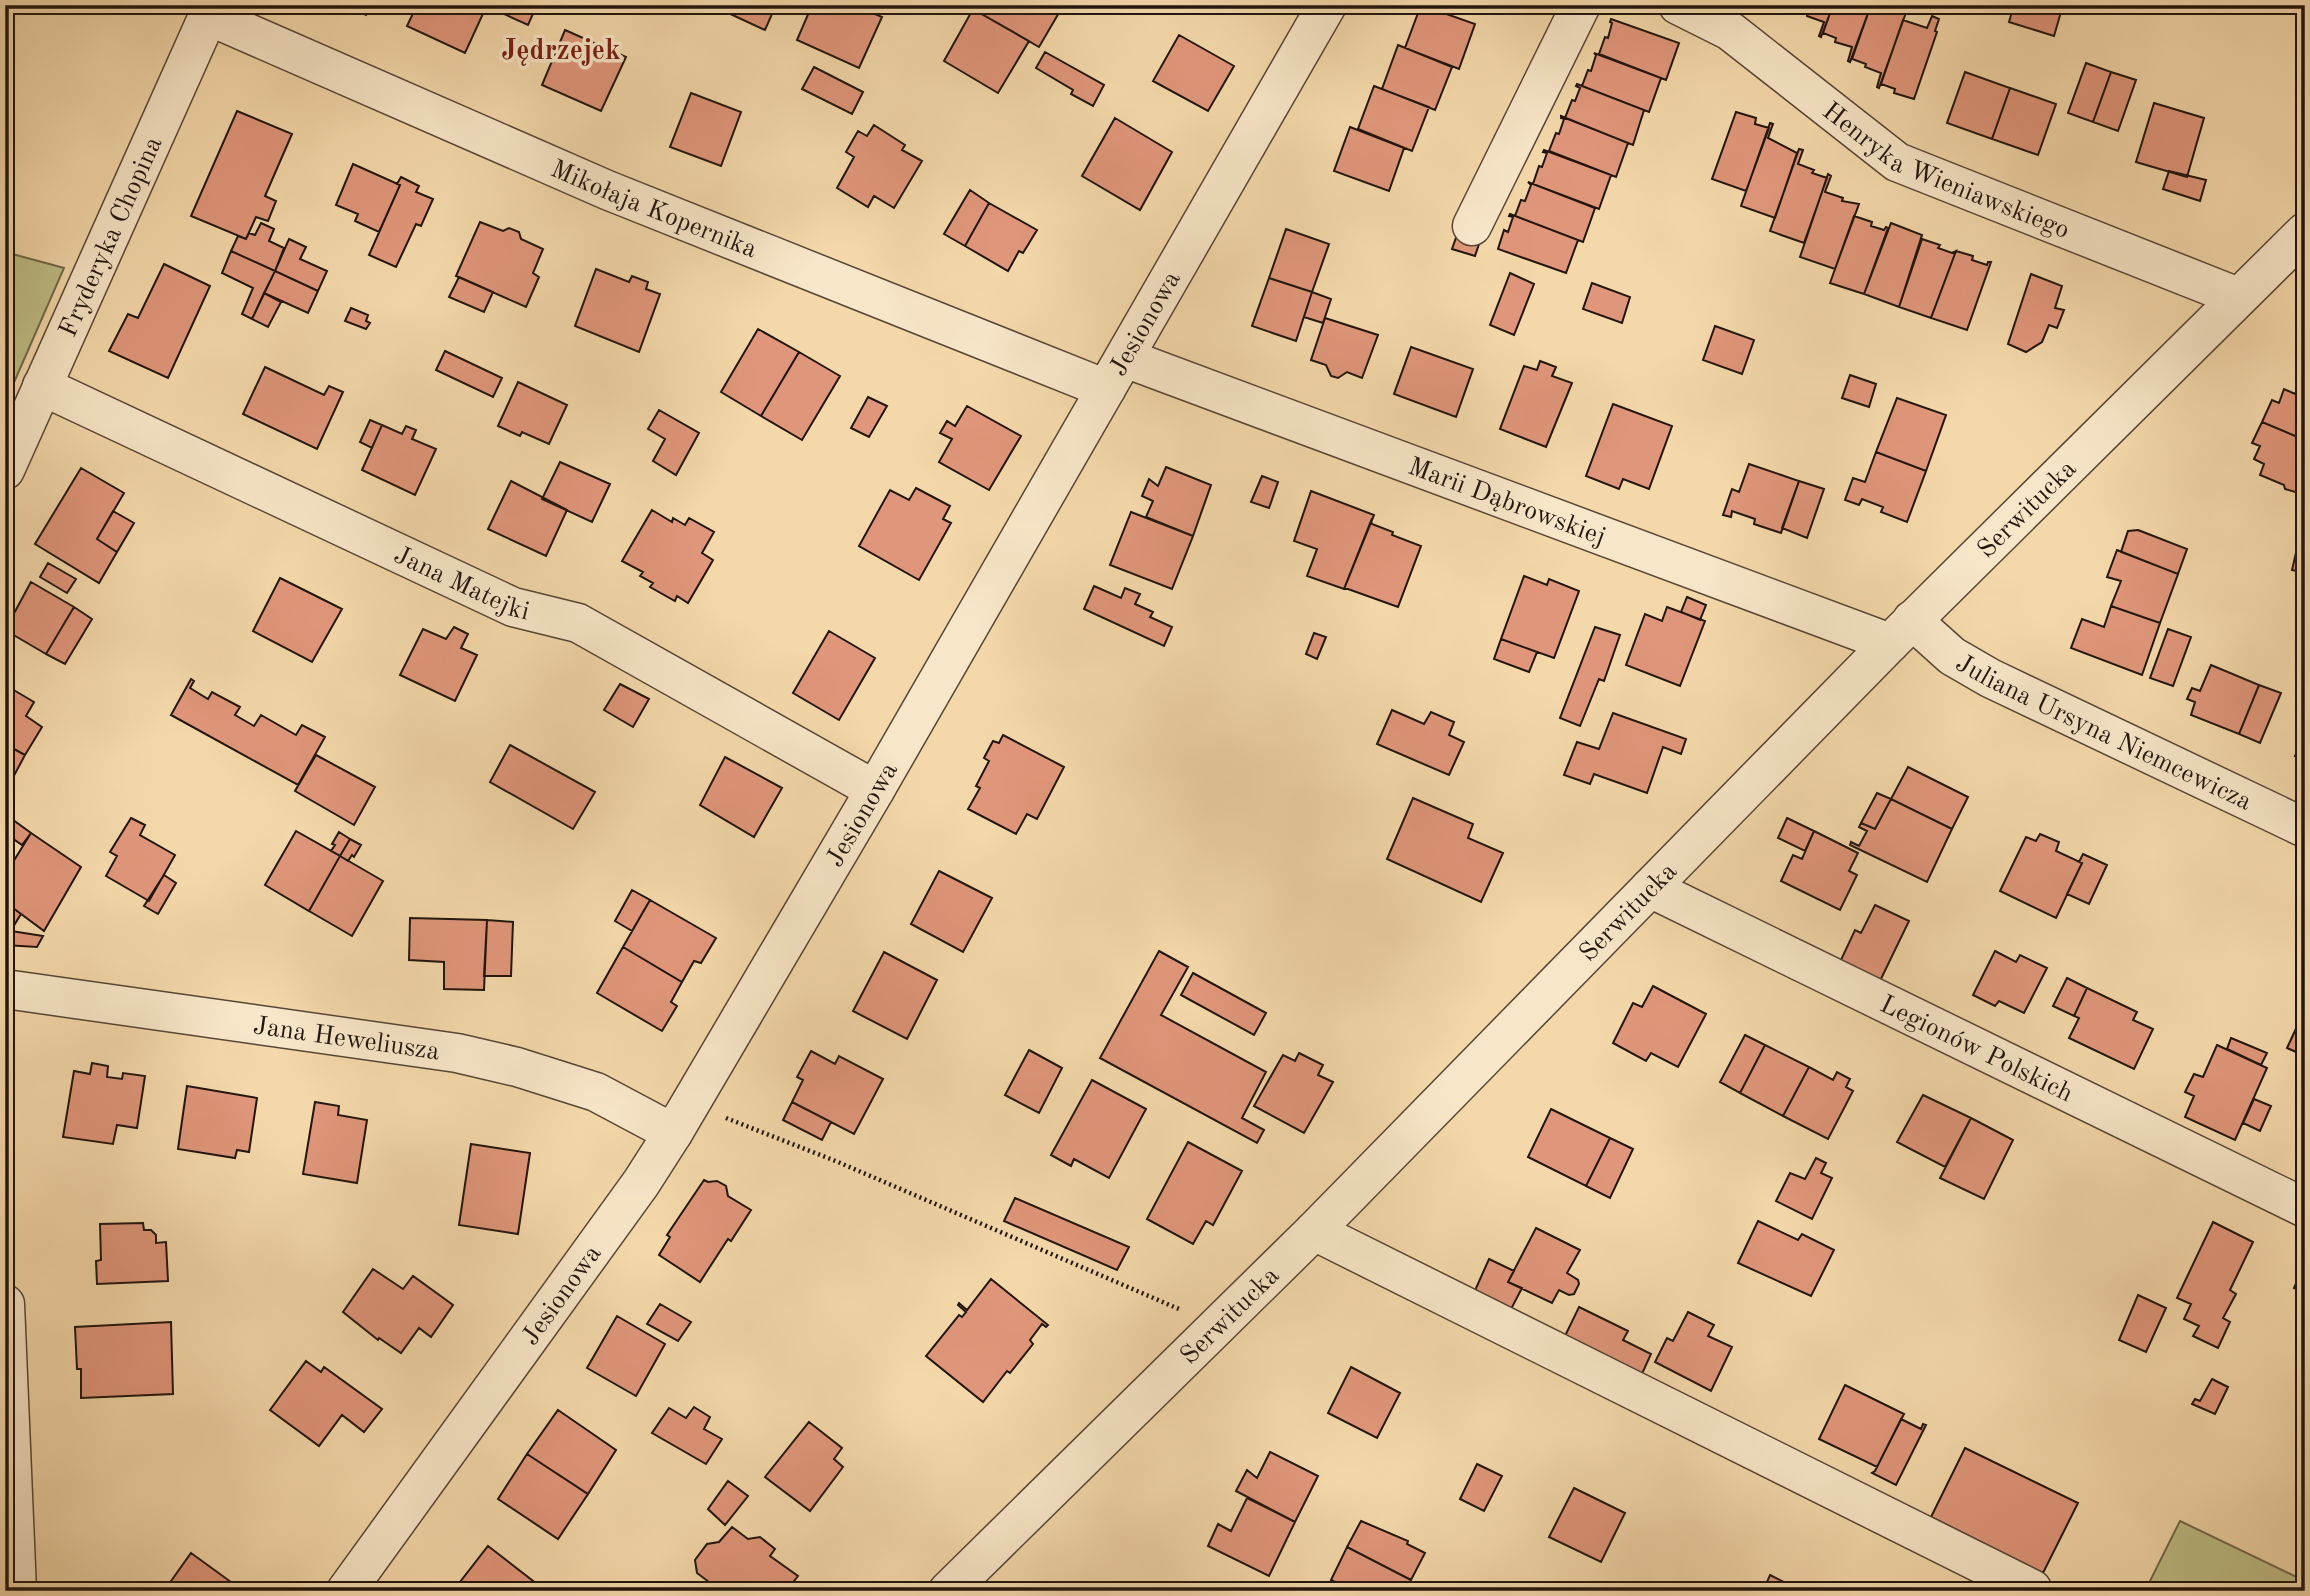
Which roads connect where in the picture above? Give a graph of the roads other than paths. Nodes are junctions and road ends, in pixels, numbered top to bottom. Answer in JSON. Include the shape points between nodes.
{"nodes":[{"id":1,"x":1327,"y":5,"type":"edge"},
{"id":2,"x":1581,"y":5,"type":"edge"},
{"id":3,"x":1678,"y":5,"type":"edge"},
{"id":4,"x":211,"y":10,"type":"edge"},
{"id":5,"x":1472,"y":226,"type":"dead end"},
{"id":6,"x":2305,"y":232,"type":"edge"},
{"id":7,"x":2238,"y":298,"type":"junction"},
{"id":8,"x":1115,"y":373,"type":"junction"},
{"id":9,"x":42,"y":386,"type":"junction"},
{"id":10,"x":5,"y":470,"type":"edge"},
{"id":11,"x":1901,"y":631,"type":"junction"},
{"id":12,"x":875,"y":790,"type":"junction"},
{"id":13,"x":2305,"y":828,"type":"edge"},
{"id":14,"x":1650,"y":888,"type":"junction"},
{"id":15,"x":5,"y":989,"type":"edge"},
{"id":16,"x":682,"y":1118,"type":"junction"},
{"id":17,"x":2305,"y":1208,"type":"edge"},
{"id":18,"x":1314,"y":1231,"type":"junction"},
{"id":19,"x":5,"y":1304,"type":"edge"},
{"id":20,"x":2032,"y":1589,"type":"dead end"},
{"id":21,"x":17,"y":1591,"type":"edge"},
{"id":22,"x":346,"y":1591,"type":"edge"},
{"id":23,"x":948,"y":1591,"type":"edge"}],
"edges":[{"from":1,"to":8,"type":"street","name":"Jesionowa"},
{"from":2,"to":5,"type":"street"},
{"from":3,"to":7,"type":"street","name":"Henryka Wieniawskiego","via":[[1730,32],[1896,162]]},
{"from":4,"to":8,"type":"street","name":"Mikołaja Kopernika","via":[[607,190]]},
{"from":4,"to":9,"type":"street","name":"Fryderyka Chopina"},
{"from":6,"to":7,"type":"street","name":"Serwitucka"},
{"from":7,"to":11,"type":"street","name":"Serwitucka"},
{"from":8,"to":11,"type":"street","name":"Marii Dąbrowskiej"},
{"from":8,"to":12,"type":"street","name":"Jesionowa"},
{"from":9,"to":10,"type":"street","name":"Fryderyka Chopina"},
{"from":9,"to":12,"type":"street","name":"Jana Matejki","via":[[513,607],[578,623]]},
{"from":11,"to":13,"type":"street","name":"Juliana Ursyna Niemcewicza"},
{"from":11,"to":14,"type":"street","name":"Serwitucka"},
{"from":12,"to":16,"type":"street","name":"Jesionowa"},
{"from":14,"to":17,"type":"street","name":"Legionów Polskich"},
{"from":14,"to":18,"type":"street","name":"Serwitucka"},
{"from":15,"to":16,"type":"street","name":"Jana Heweliusza","via":[[457,1053]]},
{"from":16,"to":22,"type":"street","name":"Jesionowa","via":[[641,1183]]},
{"from":18,"to":20,"type":"street"},
{"from":18,"to":23,"type":"street","name":"Serwitucka"},
{"from":19,"to":21,"type":"street"}]}
